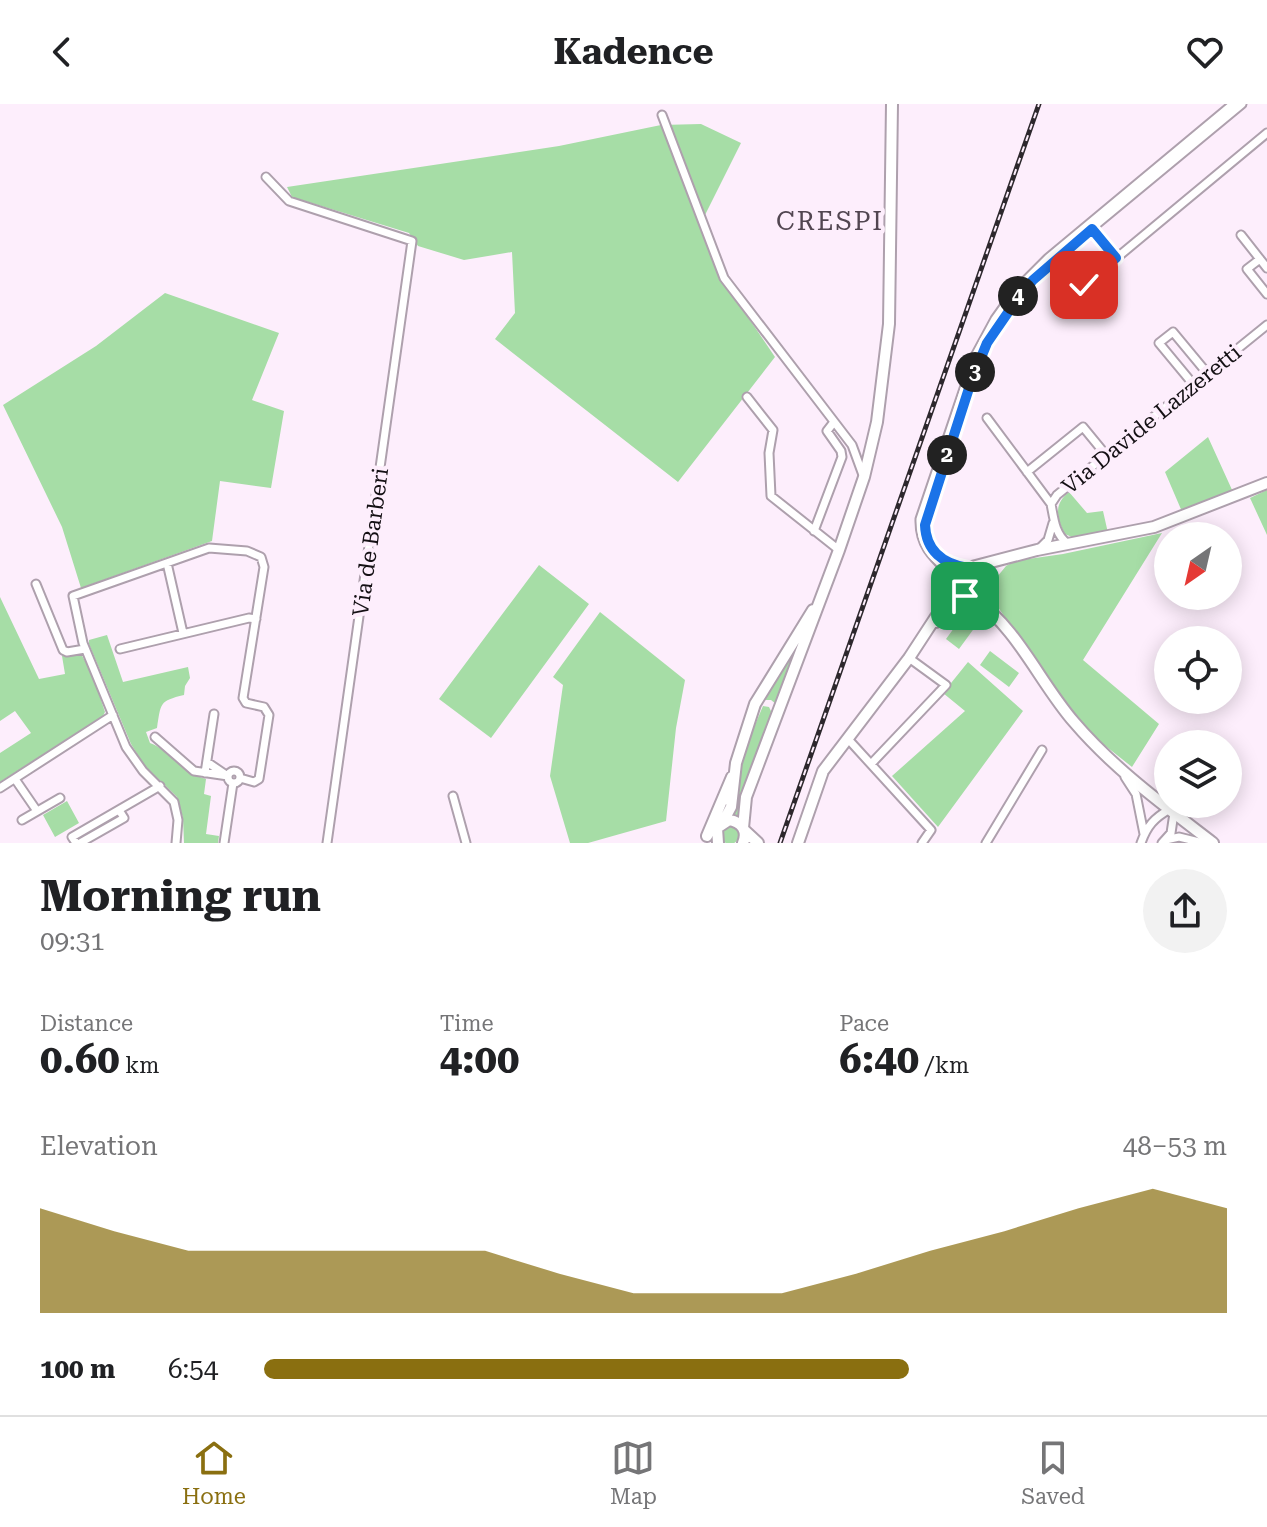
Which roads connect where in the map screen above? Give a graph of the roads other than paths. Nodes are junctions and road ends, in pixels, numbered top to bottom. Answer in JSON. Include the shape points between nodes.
{"nodes":[{"id":1,"x":892,"y":104,"type":"edge"},
{"id":2,"x":1233,"y":104,"type":"edge"},
{"id":3,"x":1242,"y":104,"type":"edge"},
{"id":4,"x":662,"y":115,"type":"dead end"},
{"id":5,"x":1267,"y":133,"type":"edge"},
{"id":6,"x":266,"y":177,"type":"dead end"},
{"id":7,"x":1092,"y":229,"type":"junction"},
{"id":8,"x":1241,"y":235,"type":"dead end"},
{"id":9,"x":1116,"y":258,"type":"junction"},
{"id":10,"x":1260,"y":259,"type":"junction"},
{"id":11,"x":1267,"y":268,"type":"edge"},
{"id":12,"x":1084,"y":285,"type":"dead end"},
{"id":13,"x":1267,"y":294,"type":"edge"},
{"id":14,"x":1267,"y":325,"type":"edge"},
{"id":15,"x":1207,"y":373,"type":"junction"},
{"id":16,"x":1193,"y":384,"type":"junction"},
{"id":17,"x":747,"y":397,"type":"dead end"},
{"id":18,"x":987,"y":418,"type":"dead end"},
{"id":19,"x":834,"y":422,"type":"junction"},
{"id":20,"x":865,"y":454,"type":"junction"},
{"id":21,"x":1106,"y":455,"type":"junction"},
{"id":22,"x":1027,"y":472,"type":"junction"},
{"id":23,"x":1267,"y":483,"type":"edge"},
{"id":24,"x":1051,"y":504,"type":"junction"},
{"id":25,"x":814,"y":531,"type":"junction"},
{"id":26,"x":1055,"y":539,"type":"junction"},
{"id":27,"x":839,"y":550,"type":"junction"},
{"id":28,"x":1015,"y":555,"type":"junction"},
{"id":29,"x":167,"y":563,"type":"junction"},
{"id":30,"x":971,"y":568,"type":"junction"},
{"id":31,"x":958,"y":582,"type":"junction"},
{"id":32,"x":36,"y":584,"type":"dead end"},
{"id":33,"x":989,"y":586,"type":"junction"},
{"id":34,"x":825,"y":589,"type":"junction"},
{"id":35,"x":972,"y":598,"type":"junction"},
{"id":36,"x":256,"y":619,"type":"junction"},
{"id":37,"x":999,"y":620,"type":"junction"},
{"id":38,"x":930,"y":628,"type":"junction"},
{"id":39,"x":183,"y":633,"type":"junction"},
{"id":40,"x":85,"y":649,"type":"junction"},
{"id":41,"x":120,"y":649,"type":"dead end"},
{"id":42,"x":909,"y":658,"type":"junction"},
{"id":43,"x":755,"y":704,"type":"junction"},
{"id":44,"x":214,"y":714,"type":"dead end"},
{"id":45,"x":113,"y":715,"type":"junction"},
{"id":46,"x":776,"y":718,"type":"junction"},
{"id":47,"x":155,"y":737,"type":"dead end"},
{"id":48,"x":848,"y":739,"type":"junction"},
{"id":49,"x":1042,"y":750,"type":"dead end"},
{"id":50,"x":207,"y":762,"type":"junction"},
{"id":51,"x":1114,"y":763,"type":"junction"},
{"id":52,"x":871,"y":764,"type":"junction"},
{"id":53,"x":735,"y":772,"type":"junction"},
{"id":54,"x":205,"y":773,"type":"junction"},
{"id":55,"x":15,"y":779,"type":"junction"},
{"id":56,"x":234,"y":779,"type":"junction"},
{"id":57,"x":160,"y":786,"type":"junction"},
{"id":58,"x":0,"y":788,"type":"edge"},
{"id":59,"x":453,"y":796,"type":"dead end"},
{"id":60,"x":1154,"y":796,"type":"edge"},
{"id":61,"x":60,"y":798,"type":"dead end"},
{"id":62,"x":37,"y":811,"type":"junction"},
{"id":63,"x":1155,"y":818,"type":"edge"},
{"id":64,"x":1172,"y":818,"type":"edge"},
{"id":65,"x":1181,"y":818,"type":"edge"},
{"id":66,"x":22,"y":820,"type":"dead end"},
{"id":67,"x":720,"y":825,"type":"junction"},
{"id":68,"x":744,"y":829,"type":"junction"},
{"id":69,"x":1144,"y":834,"type":"junction"},
{"id":70,"x":702,"y":840,"type":"edge"},
{"id":71,"x":1164,"y":842,"type":"edge"},
{"id":72,"x":78,"y":843,"type":"edge"},
{"id":73,"x":176,"y":843,"type":"edge"},
{"id":74,"x":224,"y":843,"type":"edge"},
{"id":75,"x":327,"y":843,"type":"edge"},
{"id":76,"x":466,"y":843,"type":"edge"},
{"id":77,"x":718,"y":843,"type":"edge"},
{"id":78,"x":743,"y":843,"type":"edge"},
{"id":79,"x":758,"y":843,"type":"edge"},
{"id":80,"x":801,"y":843,"type":"edge"},
{"id":81,"x":922,"y":843,"type":"edge"},
{"id":82,"x":986,"y":843,"type":"edge"},
{"id":83,"x":1141,"y":843,"type":"edge"},
{"id":84,"x":1203,"y":843,"type":"edge"},
{"id":85,"x":1213,"y":843,"type":"edge"}],
"edges":[{"from":1,"to":20,"type":"main road","via":[[889,324],[880,405]]},
{"from":2,"to":31,"type":"street","via":[[1048,258],[995,319],[975,356],[920,519],[926,550]]},
{"from":3,"to":7,"type":"street"},
{"from":4,"to":19,"type":"street","via":[[724,278]]},
{"from":5,"to":9,"type":"street"},
{"from":6,"to":75,"type":"street","name":"Via de Barberi","via":[[289,201],[412,241]]},
{"from":7,"to":9,"type":"street"},
{"from":7,"to":30,"type":"street","via":[[1020,295],[987,343],[971,382],[925,525],[937,555]]},
{"from":8,"to":10,"type":"street"},
{"from":9,"to":12,"type":"street"},
{"from":10,"to":11,"type":"street"},
{"from":10,"to":13,"type":"street","via":[[1247,269]]},
{"from":14,"to":15,"type":"street","name":"Via Davide Lazzeretti"},
{"from":15,"to":16,"type":"street","name":"Via Davide Lazzeretti"},
{"from":15,"to":16,"type":"street","via":[[1173,332],[1166,337],[1159,343]]},
{"from":16,"to":21,"type":"street","name":"Via Davide Lazzeretti"},
{"from":17,"to":25,"type":"street","via":[[773,430],[771,496]]},
{"from":18,"to":22,"type":"street"},
{"from":19,"to":20,"type":"street"},
{"from":19,"to":25,"type":"street","via":[[827,431],[842,457]]},
{"from":20,"to":27,"type":"main road","via":[[864,477]]},
{"from":21,"to":22,"type":"street","via":[[1083,427]]},
{"from":21,"to":24,"type":"street","name":"Via Davide Lazzeretti"},
{"from":22,"to":24,"type":"street"},
{"from":23,"to":26,"type":"main road","via":[[1154,527],[1069,545]]},
{"from":24,"to":26,"type":"street","name":"Via Davide Lazzeretti"},
{"from":25,"to":27,"type":"street"},
{"from":26,"to":28,"type":"main road"},
{"from":27,"to":34,"type":"main road"},
{"from":28,"to":30,"type":"main road"},
{"from":28,"to":33,"type":"main road","via":[[998,568]]},
{"from":29,"to":36,"type":"street","via":[[209,548],[256,554],[264,567]]},
{"from":29,"to":39,"type":"street"},
{"from":29,"to":40,"type":"street","via":[[73,596]]},
{"from":30,"to":31,"type":"main road"},
{"from":30,"to":33,"type":"main road","via":[[986,573]]},
{"from":31,"to":35,"type":"main road"},
{"from":31,"to":38,"type":"main road"},
{"from":32,"to":40,"type":"street","via":[[63,650]]},
{"from":33,"to":35,"type":"main road","via":[[984,595]]},
{"from":33,"to":37,"type":"main road"},
{"from":34,"to":43,"type":"main road"},
{"from":34,"to":46,"type":"main road"},
{"from":35,"to":37,"type":"main road"},
{"from":35,"to":38,"type":"main road"},
{"from":36,"to":39,"type":"street"},
{"from":36,"to":56,"type":"street","via":[[243,700],[264,707],[269,715],[259,779]]},
{"from":37,"to":51,"type":"main road","via":[[1060,705]]},
{"from":38,"to":42,"type":"main road"},
{"from":39,"to":41,"type":"street"},
{"from":40,"to":45,"type":"street"},
{"from":42,"to":48,"type":"main road"},
{"from":42,"to":52,"type":"street","via":[[946,685]]},
{"from":43,"to":46,"type":"main road","via":[[770,705]]},
{"from":43,"to":53,"type":"main road"},
{"from":44,"to":50,"type":"street"},
{"from":45,"to":55,"type":"street"},
{"from":45,"to":57,"type":"street","via":[[132,757]]},
{"from":46,"to":68,"type":"main road","via":[[746,797]]},
{"from":47,"to":54,"type":"street","via":[[194,771]]},
{"from":48,"to":52,"type":"street"},
{"from":48,"to":80,"type":"main road","via":[[823,771]]},
{"from":49,"to":82,"type":"street"},
{"from":50,"to":54,"type":"street"},
{"from":50,"to":56,"type":"street"},
{"from":51,"to":60,"type":"main road"},
{"from":51,"to":69,"type":"street","via":[[1136,794]]},
{"from":52,"to":81,"type":"street","via":[[931,830]]},
{"from":53,"to":67,"type":"main road","via":[[733,801]]},
{"from":53,"to":70,"type":"main road"},
{"from":54,"to":56,"type":"street"},
{"from":55,"to":58,"type":"street"},
{"from":55,"to":62,"type":"street"},
{"from":56,"to":74,"type":"street"},
{"from":57,"to":72,"type":"street","via":[[119,810],[124,818]]},
{"from":57,"to":73,"type":"street","via":[[176,808]]},
{"from":59,"to":76,"type":"street"},
{"from":61,"to":62,"type":"street"},
{"from":62,"to":66,"type":"street"},
{"from":63,"to":69,"type":"street"},
{"from":64,"to":71,"type":"street"},
{"from":65,"to":85,"type":"main road"},
{"from":67,"to":68,"type":"main road","via":[[736,821]]},
{"from":67,"to":70,"type":"main road"},
{"from":67,"to":77,"type":"main road"},
{"from":68,"to":78,"type":"main road"},
{"from":68,"to":79,"type":"main road"},
{"from":69,"to":83,"type":"street"},
{"from":71,"to":84,"type":"street","via":[[1179,837]]}]}
